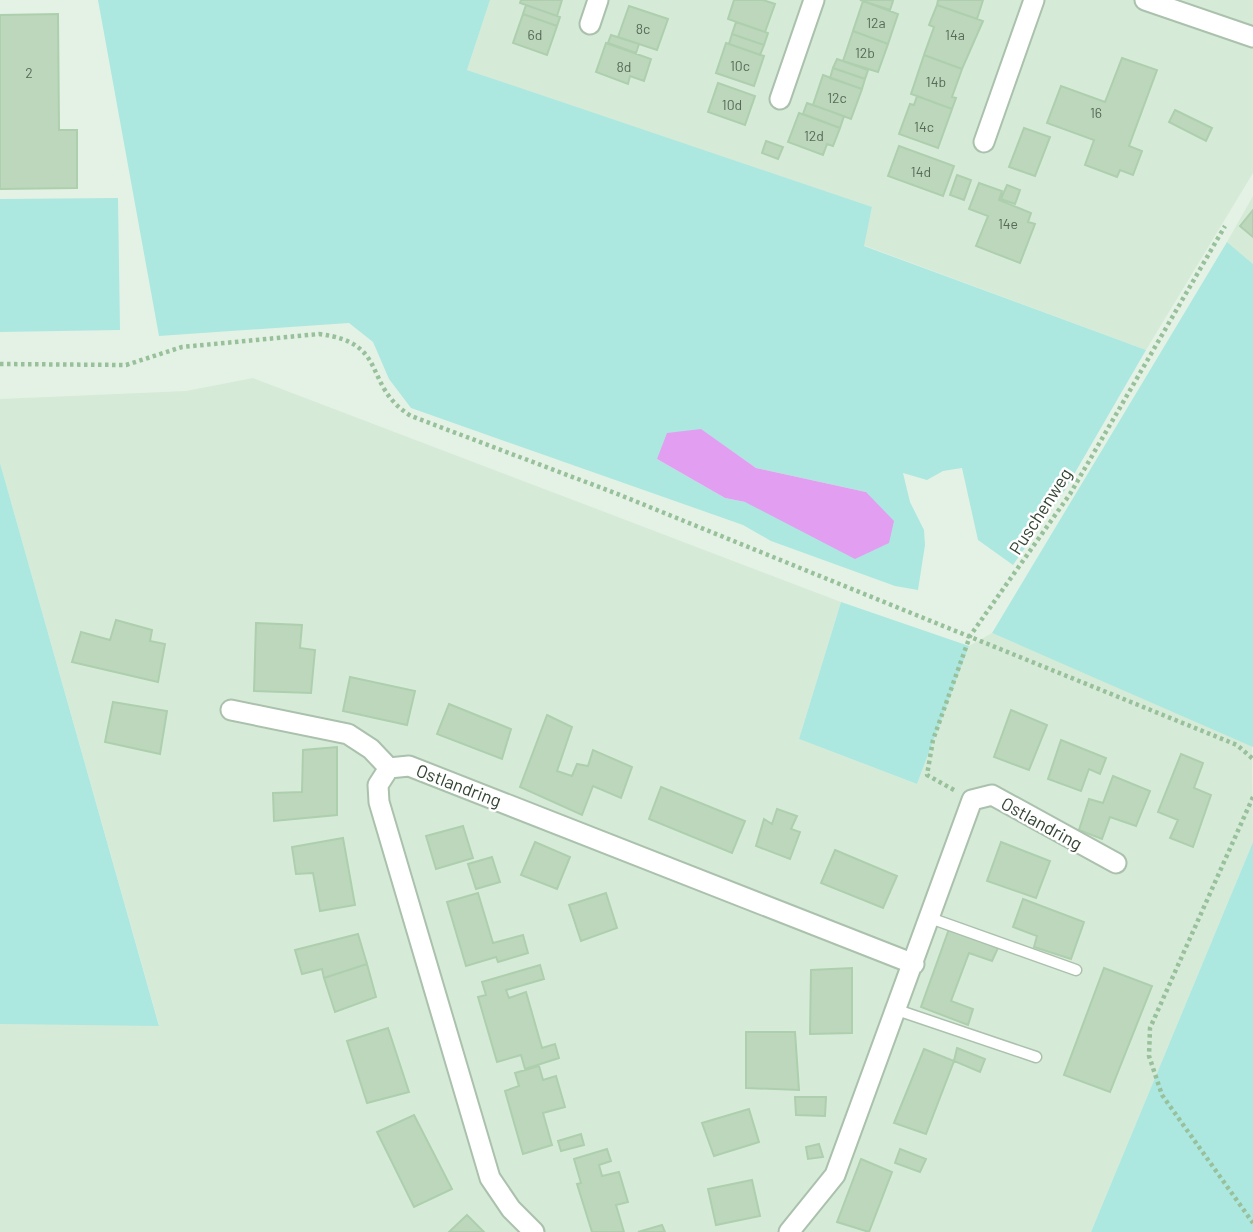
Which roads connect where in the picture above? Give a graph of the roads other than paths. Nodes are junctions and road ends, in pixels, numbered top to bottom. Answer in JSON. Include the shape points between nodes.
{"nodes":[{"id":1,"x":598,"y":0,"type":"edge"},
{"id":2,"x":814,"y":0,"type":"edge"},
{"id":3,"x":1034,"y":0,"type":"edge"},
{"id":4,"x":1145,"y":0,"type":"edge"},
{"id":5,"x":590,"y":24,"type":"dead end"},
{"id":6,"x":1253,"y":37,"type":"edge"},
{"id":7,"x":780,"y":99,"type":"dead end"},
{"id":8,"x":984,"y":142,"type":"dead end"},
{"id":9,"x":231,"y":710,"type":"dead end"},
{"id":10,"x":389,"y":768,"type":"junction"},
{"id":11,"x":1116,"y":863,"type":"dead end"},
{"id":12,"x":930,"y":918,"type":"junction"},
{"id":13,"x":914,"y":964,"type":"junction"},
{"id":14,"x":1076,"y":970,"type":"dead end"},
{"id":15,"x":897,"y":1010,"type":"junction"},
{"id":16,"x":1036,"y":1057,"type":"dead end"},
{"id":17,"x":534,"y":1232,"type":"edge"},
{"id":18,"x":789,"y":1232,"type":"edge"}],
"edges":[{"from":1,"to":5,"type":"street"},
{"from":2,"to":7,"type":"street"},
{"from":3,"to":8,"type":"street"},
{"from":4,"to":6,"type":"street"},
{"from":9,"to":10,"type":"street","via":[[348,734]]},
{"from":10,"to":13,"type":"street","name":"Ostlandring","via":[[410,766]]},
{"from":10,"to":17,"type":"street","name":"Ostlandring","via":[[378,785],[379,802],[490,1178]]},
{"from":11,"to":12,"type":"street","name":"Ostlandring","via":[[992,795],[972,800]]},
{"from":12,"to":13,"type":"street"},
{"from":12,"to":14,"type":"lane"},
{"from":13,"to":15,"type":"street"},
{"from":15,"to":16,"type":"lane"},
{"from":15,"to":18,"type":"street","via":[[835,1175]]}]}
